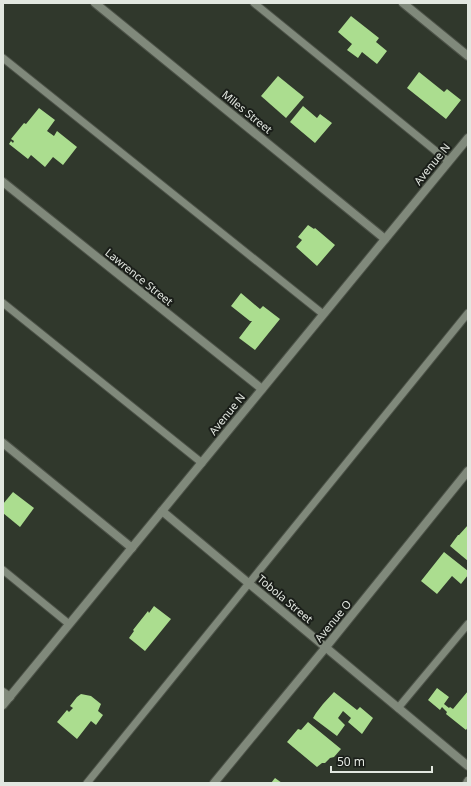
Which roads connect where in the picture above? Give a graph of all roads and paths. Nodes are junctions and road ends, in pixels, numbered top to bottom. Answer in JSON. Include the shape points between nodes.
{"nodes":[{"id":1,"x":95,"y":3,"type":"edge"},
{"id":2,"x":254,"y":3,"type":"edge"},
{"id":3,"x":403,"y":3,"type":"edge"},
{"id":4,"x":468,"y":56,"type":"edge"},
{"id":5,"x":3,"y":58,"type":"edge"},
{"id":6,"x":468,"y":138,"type":"edge"},
{"id":7,"x":448,"y":161,"type":"junction"},
{"id":8,"x":3,"y":182,"type":"edge"},
{"id":9,"x":385,"y":239,"type":"junction"},
{"id":10,"x":3,"y":303,"type":"edge"},
{"id":11,"x":468,"y":313,"type":"edge"},
{"id":12,"x":323,"y":314,"type":"junction"},
{"id":13,"x":262,"y":389,"type":"junction"},
{"id":14,"x":3,"y":443,"type":"edge"},
{"id":15,"x":202,"y":462,"type":"junction"},
{"id":16,"x":468,"y":471,"type":"edge"},
{"id":17,"x":162,"y":511,"type":"junction"},
{"id":18,"x":132,"y":548,"type":"junction"},
{"id":19,"x":3,"y":570,"type":"edge"},
{"id":20,"x":249,"y":583,"type":"junction"},
{"id":21,"x":69,"y":624,"type":"junction"},
{"id":22,"x":468,"y":624,"type":"edge"},
{"id":23,"x":326,"y":647,"type":"junction"},
{"id":24,"x":6,"y":694,"type":"edge"},
{"id":25,"x":3,"y":705,"type":"edge"},
{"id":26,"x":398,"y":708,"type":"junction"},
{"id":27,"x":468,"y":766,"type":"edge"},
{"id":28,"x":87,"y":783,"type":"edge"},
{"id":29,"x":214,"y":783,"type":"edge"}],
"edges":[{"from":1,"to":9,"type":"street","name":"Miles Street"},
{"from":2,"to":7,"type":"lane"},
{"from":3,"to":4,"type":"street"},
{"from":5,"to":12,"type":"lane"},
{"from":6,"to":7,"type":"street","name":"Avenue N"},
{"from":7,"to":9,"type":"street","name":"Avenue N"},
{"from":8,"to":13,"type":"street","name":"Lawrence Street"},
{"from":9,"to":12,"type":"street","name":"Avenue N"},
{"from":10,"to":15,"type":"lane"},
{"from":11,"to":20,"type":"lane"},
{"from":12,"to":13,"type":"street","name":"Avenue N"},
{"from":13,"to":15,"type":"street","name":"Avenue N"},
{"from":14,"to":18,"type":"street"},
{"from":15,"to":17,"type":"street","name":"Avenue N"},
{"from":16,"to":23,"type":"street","name":"Avenue O"},
{"from":17,"to":18,"type":"street","name":"Avenue N"},
{"from":17,"to":20,"type":"street","name":"Tobola Street"},
{"from":18,"to":21,"type":"street","name":"Avenue N"},
{"from":19,"to":21,"type":"lane"},
{"from":20,"to":23,"type":"street","name":"Tobola Street"},
{"from":20,"to":28,"type":"lane"},
{"from":21,"to":24,"type":"street","name":"Avenue N"},
{"from":22,"to":26,"type":"lane"},
{"from":23,"to":26,"type":"street","name":"Tobola Street"},
{"from":23,"to":29,"type":"street","name":"Avenue O"},
{"from":24,"to":25,"type":"street","name":"Avenue N"},
{"from":26,"to":27,"type":"street","name":"Tobola Street"}]}
